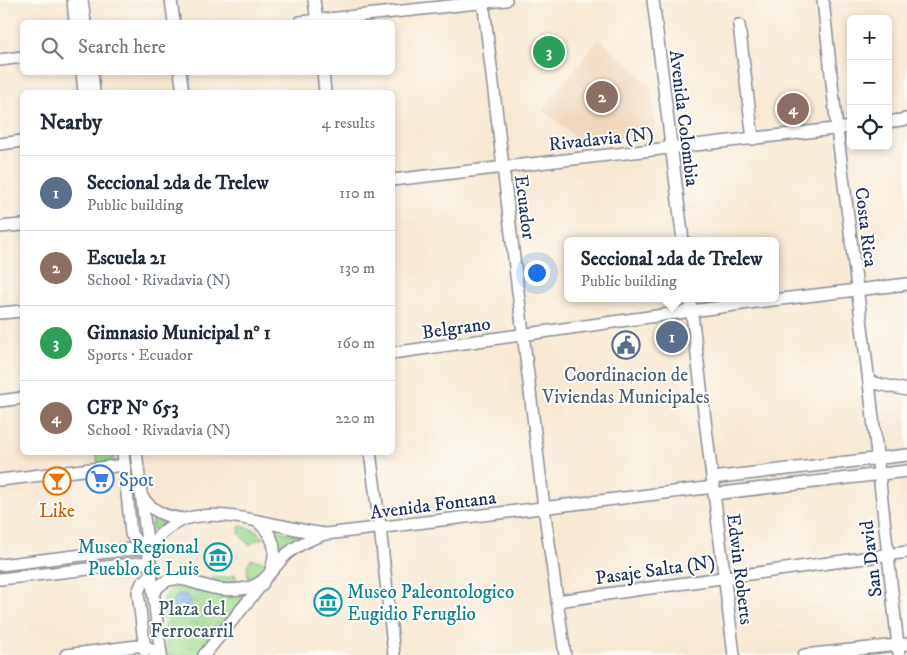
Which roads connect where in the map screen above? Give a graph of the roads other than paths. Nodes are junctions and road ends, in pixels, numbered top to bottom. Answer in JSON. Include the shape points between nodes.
{"nodes":[{"id":1,"x":73,"y":0,"type":"edge"},
{"id":2,"x":82,"y":0,"type":"edge"},
{"id":3,"x":171,"y":0,"type":"edge"},
{"id":4,"x":314,"y":0,"type":"edge"},
{"id":5,"x":506,"y":0,"type":"edge"},
{"id":6,"x":653,"y":0,"type":"edge"},
{"id":7,"x":823,"y":0,"type":"edge"},
{"id":8,"x":483,"y":1,"type":"edge"},
{"id":9,"x":76,"y":20,"type":"edge"},
{"id":10,"x":85,"y":20,"type":"edge"},
{"id":11,"x":174,"y":20,"type":"edge"},
{"id":12,"x":316,"y":20,"type":"edge"},
{"id":13,"x":332,"y":20,"type":"edge"},
{"id":14,"x":739,"y":25,"type":"dead end"},
{"id":15,"x":20,"y":57,"type":"edge"},
{"id":16,"x":0,"y":60,"type":"edge"},
{"id":17,"x":82,"y":75,"type":"edge"},
{"id":18,"x":92,"y":75,"type":"edge"},
{"id":19,"x":180,"y":75,"type":"edge"},
{"id":20,"x":323,"y":75,"type":"edge"},
{"id":21,"x":84,"y":90,"type":"edge"},
{"id":22,"x":94,"y":90,"type":"edge"},
{"id":23,"x":183,"y":90,"type":"edge"},
{"id":24,"x":325,"y":90,"type":"edge"},
{"id":25,"x":907,"y":119,"type":"edge"},
{"id":26,"x":892,"y":121,"type":"edge"},
{"id":27,"x":847,"y":128,"type":"edge"},
{"id":28,"x":836,"y":129,"type":"junction"},
{"id":29,"x":753,"y":139,"type":"junction"},
{"id":30,"x":20,"y":142,"type":"edge"},
{"id":31,"x":0,"y":144,"type":"edge"},
{"id":32,"x":671,"y":148,"type":"junction"},
{"id":33,"x":503,"y":167,"type":"junction"},
{"id":34,"x":395,"y":180,"type":"edge"},
{"id":35,"x":20,"y":225,"type":"edge"},
{"id":36,"x":0,"y":227,"type":"edge"},
{"id":37,"x":682,"y":237,"type":"edge"},
{"id":38,"x":907,"y":284,"type":"edge"},
{"id":39,"x":858,"y":290,"type":"junction"},
{"id":40,"x":779,"y":300,"type":"edge"},
{"id":41,"x":691,"y":302,"type":"edge"},
{"id":42,"x":763,"y":302,"type":"edge"},
{"id":43,"x":20,"y":310,"type":"edge"},
{"id":44,"x":692,"y":311,"type":"junction"},
{"id":45,"x":0,"y":313,"type":"edge"},
{"id":46,"x":524,"y":335,"type":"junction"},
{"id":47,"x":395,"y":353,"type":"edge"},
{"id":48,"x":869,"y":382,"type":"junction"},
{"id":49,"x":907,"y":390,"type":"edge"},
{"id":50,"x":20,"y":398,"type":"edge"},
{"id":51,"x":0,"y":401,"type":"edge"},
{"id":52,"x":123,"y":455,"type":"edge"},
{"id":53,"x":136,"y":455,"type":"edge"},
{"id":54,"x":370,"y":455,"type":"edge"},
{"id":55,"x":907,"y":455,"type":"edge"},
{"id":56,"x":876,"y":459,"type":"junction"},
{"id":57,"x":124,"y":469,"type":"junction"},
{"id":58,"x":907,"y":471,"type":"edge"},
{"id":59,"x":878,"y":474,"type":"junction"},
{"id":60,"x":0,"y":480,"type":"edge"},
{"id":61,"x":140,"y":484,"type":"junction"},
{"id":62,"x":713,"y":486,"type":"junction"},
{"id":63,"x":142,"y":497,"type":"junction"},
{"id":64,"x":544,"y":508,"type":"junction"},
{"id":65,"x":184,"y":519,"type":"junction"},
{"id":66,"x":258,"y":522,"type":"junction"},
{"id":67,"x":380,"y":528,"type":"junction"},
{"id":68,"x":326,"y":534,"type":"junction"},
{"id":69,"x":149,"y":547,"type":"junction"},
{"id":70,"x":907,"y":552,"type":"edge"},
{"id":71,"x":887,"y":555,"type":"junction"},
{"id":72,"x":150,"y":562,"type":"junction"},
{"id":73,"x":0,"y":564,"type":"edge"},
{"id":74,"x":152,"y":575,"type":"junction"},
{"id":75,"x":725,"y":577,"type":"junction"},
{"id":76,"x":267,"y":578,"type":"junction"},
{"id":77,"x":0,"y":579,"type":"edge"},
{"id":78,"x":154,"y":592,"type":"junction"},
{"id":79,"x":557,"y":601,"type":"junction"},
{"id":80,"x":901,"y":648,"type":"edge"},
{"id":81,"x":145,"y":650,"type":"edge"},
{"id":82,"x":66,"y":655,"type":"edge"},
{"id":83,"x":159,"y":655,"type":"edge"},
{"id":84,"x":204,"y":655,"type":"edge"},
{"id":85,"x":394,"y":655,"type":"edge"},
{"id":86,"x":565,"y":655,"type":"edge"},
{"id":87,"x":734,"y":655,"type":"edge"},
{"id":88,"x":804,"y":655,"type":"edge"}],
"edges":[{"from":1,"to":9,"type":"street"},
{"from":2,"to":10,"type":"street"},
{"from":3,"to":11,"type":"street"},
{"from":4,"to":12,"type":"street"},
{"from":5,"to":8,"type":"street"},
{"from":6,"to":32,"type":"street","name":"Avenida Colombia"},
{"from":7,"to":28,"type":"street","name":"Costa Rica"},
{"from":8,"to":13,"type":"street"},
{"from":8,"to":33,"type":"street","name":"Ecuador"},
{"from":14,"to":29,"type":"street"},
{"from":15,"to":16,"type":"street"},
{"from":17,"to":21,"type":"street"},
{"from":18,"to":22,"type":"street"},
{"from":19,"to":23,"type":"street"},
{"from":20,"to":24,"type":"street"},
{"from":25,"to":26,"type":"street"},
{"from":27,"to":28,"type":"street","name":"Rivadavia (N)"},
{"from":28,"to":29,"type":"street","name":"Rivadavia (N)"},
{"from":28,"to":39,"type":"street","name":"Costa Rica"},
{"from":29,"to":32,"type":"street","name":"Rivadavia (N)"},
{"from":30,"to":31,"type":"street"},
{"from":32,"to":33,"type":"street","name":"Rivadavia (N)"},
{"from":32,"to":37,"type":"street","name":"Avenida Colombia"},
{"from":33,"to":34,"type":"street","name":"Rivadavia (N)"},
{"from":33,"to":46,"type":"street","name":"Ecuador"},
{"from":35,"to":36,"type":"street"},
{"from":38,"to":39,"type":"street","name":"Belgrano"},
{"from":39,"to":40,"type":"street","name":"Belgrano"},
{"from":39,"to":48,"type":"street","name":"Costa Rica"},
{"from":41,"to":44,"type":"street"},
{"from":42,"to":44,"type":"street","name":"Belgrano"},
{"from":43,"to":45,"type":"street"},
{"from":44,"to":46,"type":"street","name":"Belgrano"},
{"from":44,"to":62,"type":"street"},
{"from":46,"to":47,"type":"street","name":"Belgrano"},
{"from":46,"to":64,"type":"street","name":"Ecuador"},
{"from":48,"to":49,"type":"street"},
{"from":48,"to":56,"type":"street","name":"Costa Rica"},
{"from":50,"to":51,"type":"street"},
{"from":52,"to":57,"type":"street"},
{"from":53,"to":61,"type":"street"},
{"from":54,"to":67,"type":"street"},
{"from":55,"to":56,"type":"street"},
{"from":56,"to":59,"type":"street","name":"San David"},
{"from":56,"to":62,"type":"street"},
{"from":57,"to":60,"type":"street"},
{"from":57,"to":61,"type":"street"},
{"from":57,"to":69,"type":"street","via":[[132,534],[137,542]]},
{"from":58,"to":59,"type":"street"},
{"from":59,"to":62,"type":"street"},
{"from":59,"to":71,"type":"street","name":"San David"},
{"from":61,"to":63,"type":"street"},
{"from":62,"to":64,"type":"street","name":"Avenida Fontana"},
{"from":62,"to":75,"type":"street","name":"Edwin Roberts"},
{"from":63,"to":65,"type":"street","via":[[158,512]]},
{"from":63,"to":69,"type":"street"},
{"from":64,"to":67,"type":"street","name":"Avenida Fontana"},
{"from":64,"to":79,"type":"street","name":"Ecuador"},
{"from":65,"to":66,"type":"street","name":"Avenida Fontana","via":[[222,516]]},
{"from":65,"to":69,"type":"street","name":"Avenida Fontana","via":[[167,528]]},
{"from":66,"to":68,"type":"street","name":"Avenida Fontana"},
{"from":66,"to":76,"type":"street","via":[[270,534],[275,549]]},
{"from":67,"to":68,"type":"street","name":"Avenida Fontana"},
{"from":67,"to":85,"type":"street"},
{"from":68,"to":76,"type":"street","name":"Avenida Fontana","via":[[295,548]]},
{"from":69,"to":72,"type":"street"},
{"from":69,"to":73,"type":"street"},
{"from":70,"to":71,"type":"street","name":"Pasaje Salta (N)"},
{"from":71,"to":75,"type":"street","name":"Pasaje Salta (N)"},
{"from":71,"to":80,"type":"street","name":"San David"},
{"from":72,"to":74,"type":"street"},
{"from":72,"to":77,"type":"street"},
{"from":74,"to":78,"type":"street"},
{"from":74,"to":81,"type":"street","via":[[142,583],[138,592]]},
{"from":75,"to":79,"type":"street","name":"Pasaje Salta (N)"},
{"from":75,"to":87,"type":"street","name":"Edwin Roberts"},
{"from":76,"to":78,"type":"street","name":"Avenida Fontana","via":[[250,588],[230,590],[178,578],[162,582]]},
{"from":76,"to":84,"type":"street"},
{"from":78,"to":83,"type":"street"},
{"from":79,"to":86,"type":"street","name":"Ecuador"},
{"from":80,"to":88,"type":"street"},
{"from":81,"to":82,"type":"street"},
{"from":81,"to":83,"type":"street"}]}
